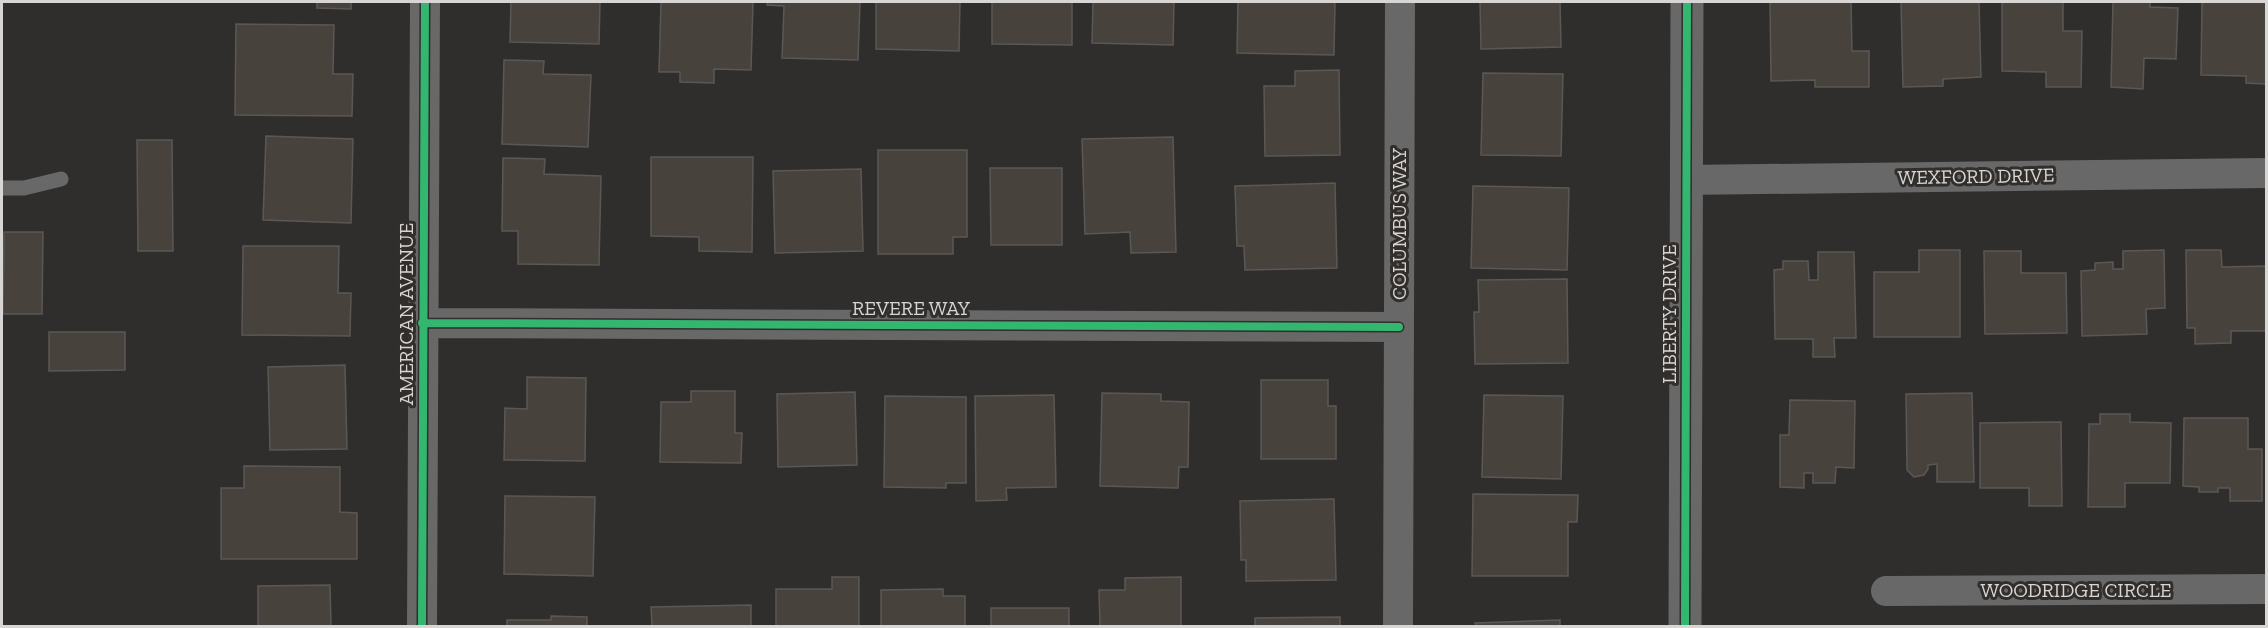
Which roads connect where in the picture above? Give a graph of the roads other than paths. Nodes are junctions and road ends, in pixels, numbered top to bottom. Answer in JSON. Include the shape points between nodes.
{"nodes":[{"id":1,"x":425,"y":2,"type":"edge"},
{"id":2,"x":1400,"y":2,"type":"edge"},
{"id":3,"x":1687,"y":2,"type":"edge"},
{"id":4,"x":2266,"y":173,"type":"edge"},
{"id":5,"x":61,"y":179,"type":"dead end"},
{"id":6,"x":1685,"y":180,"type":"junction"},
{"id":7,"x":2,"y":188,"type":"edge"},
{"id":8,"x":422,"y":323,"type":"junction"},
{"id":9,"x":1399,"y":327,"type":"junction"},
{"id":10,"x":2266,"y":589,"type":"edge"},
{"id":11,"x":1886,"y":591,"type":"dead end"},
{"id":12,"x":422,"y":627,"type":"edge"},
{"id":13,"x":1398,"y":627,"type":"edge"},
{"id":14,"x":1685,"y":627,"type":"edge"}],
"edges":[{"from":1,"to":8,"type":"street","name":"AMERICAN AVENUE"},
{"from":2,"to":9,"type":"street","name":"COLUMBUS WAY"},
{"from":3,"to":6,"type":"street","name":"LIBERTY DRIVE"},
{"from":4,"to":6,"type":"street","name":"WEXFORD DRIVE"},
{"from":5,"to":7,"type":"lane","via":[[24,188]]},
{"from":6,"to":14,"type":"street","name":"LIBERTY DRIVE"},
{"from":8,"to":9,"type":"street","name":"REVERE WAY"},
{"from":8,"to":12,"type":"street","name":"AMERICAN AVENUE"},
{"from":9,"to":13,"type":"street","name":"COLUMBUS WAY"},
{"from":10,"to":11,"type":"street","name":"WOODRIDGE CIRCLE"}]}
